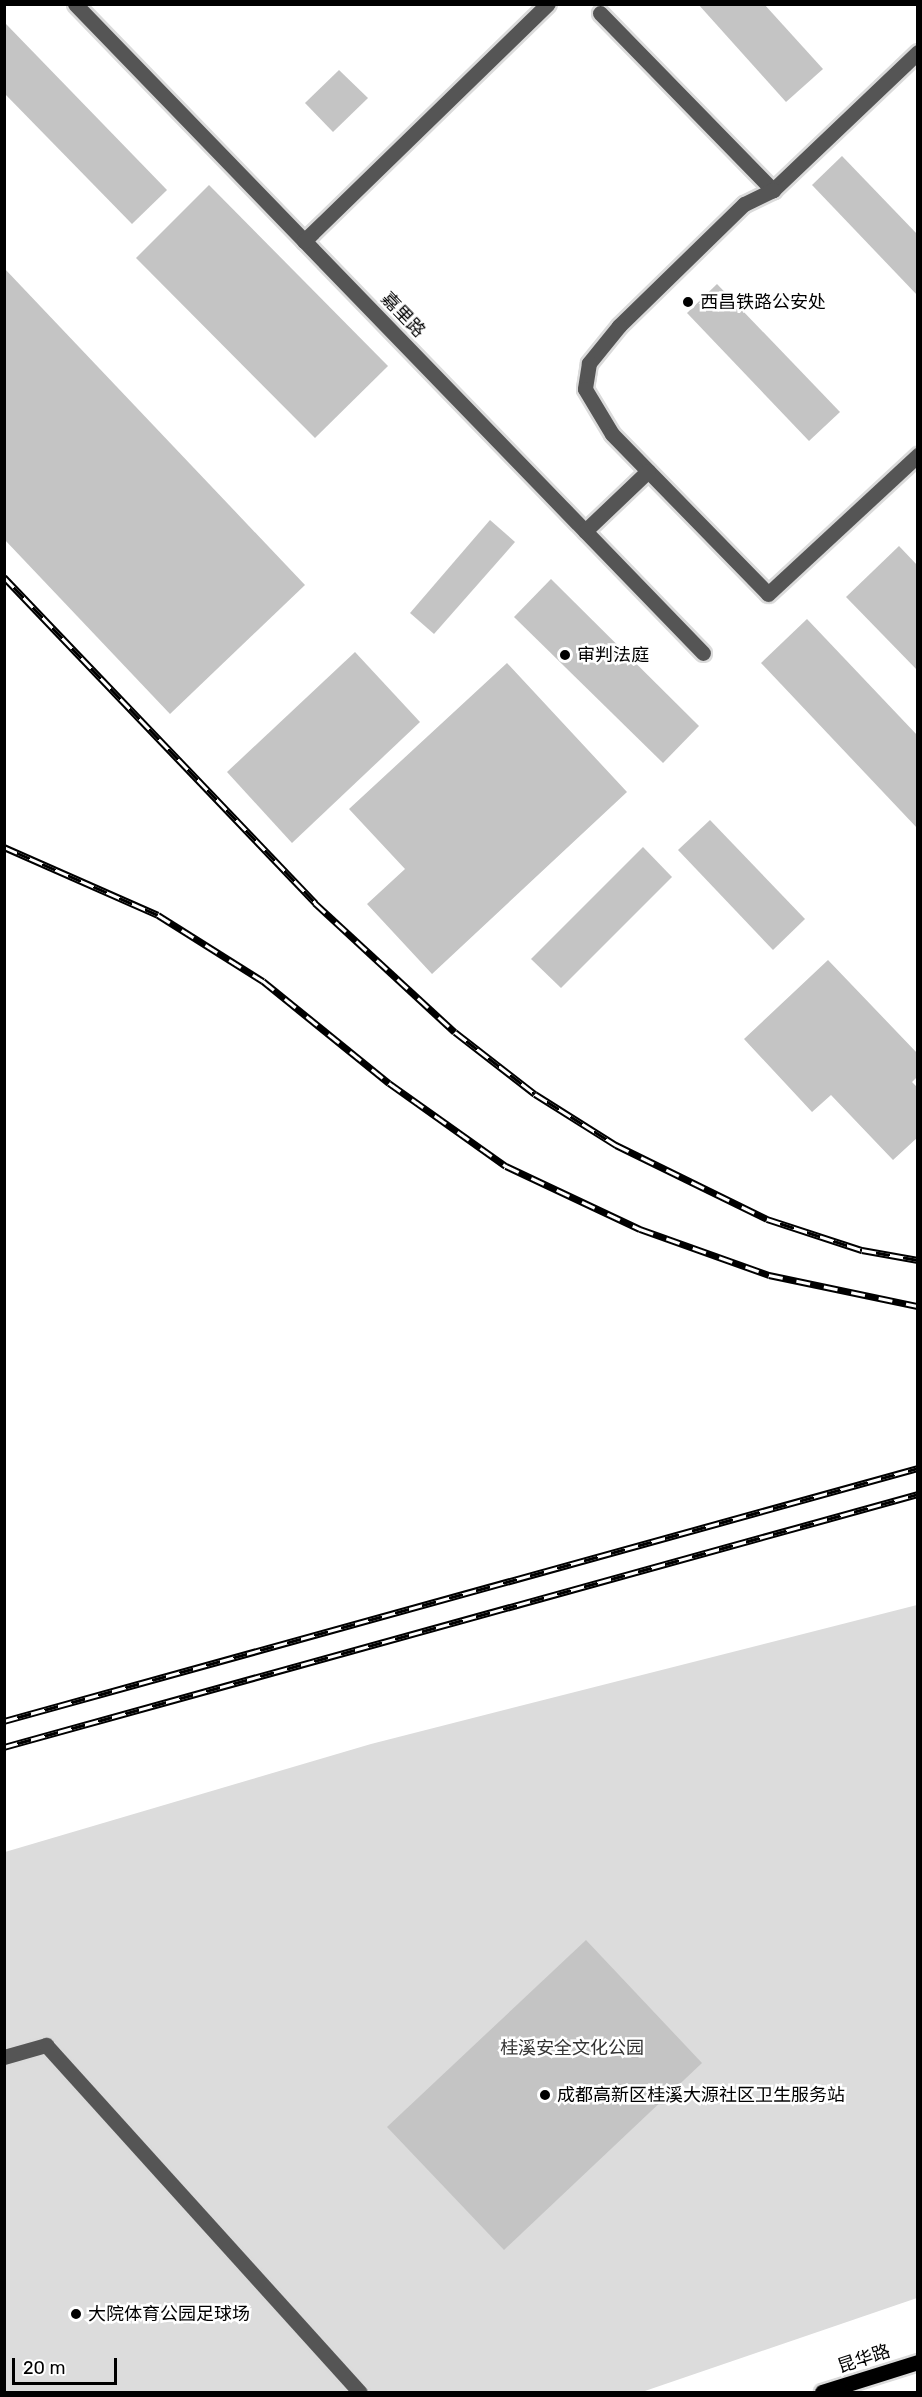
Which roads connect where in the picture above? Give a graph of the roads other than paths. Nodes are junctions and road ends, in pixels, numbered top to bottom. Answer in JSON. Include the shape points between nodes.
{"nodes":[{"id":1,"x":75,"y":4,"type":"edge"},
{"id":2,"x":548,"y":4,"type":"edge"},
{"id":3,"x":600,"y":13,"type":"dead end"},
{"id":4,"x":918,"y":52,"type":"edge"},
{"id":5,"x":773,"y":190,"type":"junction"},
{"id":6,"x":304,"y":241,"type":"junction"},
{"id":7,"x":918,"y":455,"type":"edge"},
{"id":8,"x":648,"y":471,"type":"junction"},
{"id":9,"x":585,"y":531,"type":"junction"},
{"id":10,"x":703,"y":653,"type":"dead end"},
{"id":11,"x":4,"y":2057,"type":"edge"},
{"id":12,"x":918,"y":2362,"type":"edge"},
{"id":13,"x":360,"y":2392,"type":"edge"},
{"id":14,"x":822,"y":2392,"type":"edge"}],
"edges":[{"from":1,"to":6,"type":"street","name":"嘉里路"},
{"from":2,"to":6,"type":"street"},
{"from":3,"to":5,"type":"street"},
{"from":4,"to":5,"type":"street"},
{"from":5,"to":8,"type":"street","via":[[744,204],[619,326],[589,363],[585,389],[612,434]]},
{"from":6,"to":9,"type":"street","name":"嘉里路"},
{"from":7,"to":8,"type":"street","via":[[768,594]]},
{"from":8,"to":9,"type":"street"},
{"from":9,"to":10,"type":"street","name":"嘉里路"},
{"from":11,"to":13,"type":"street","via":[[46,2044]]},
{"from":12,"to":14,"type":"main road","name":"昆华路"}]}
